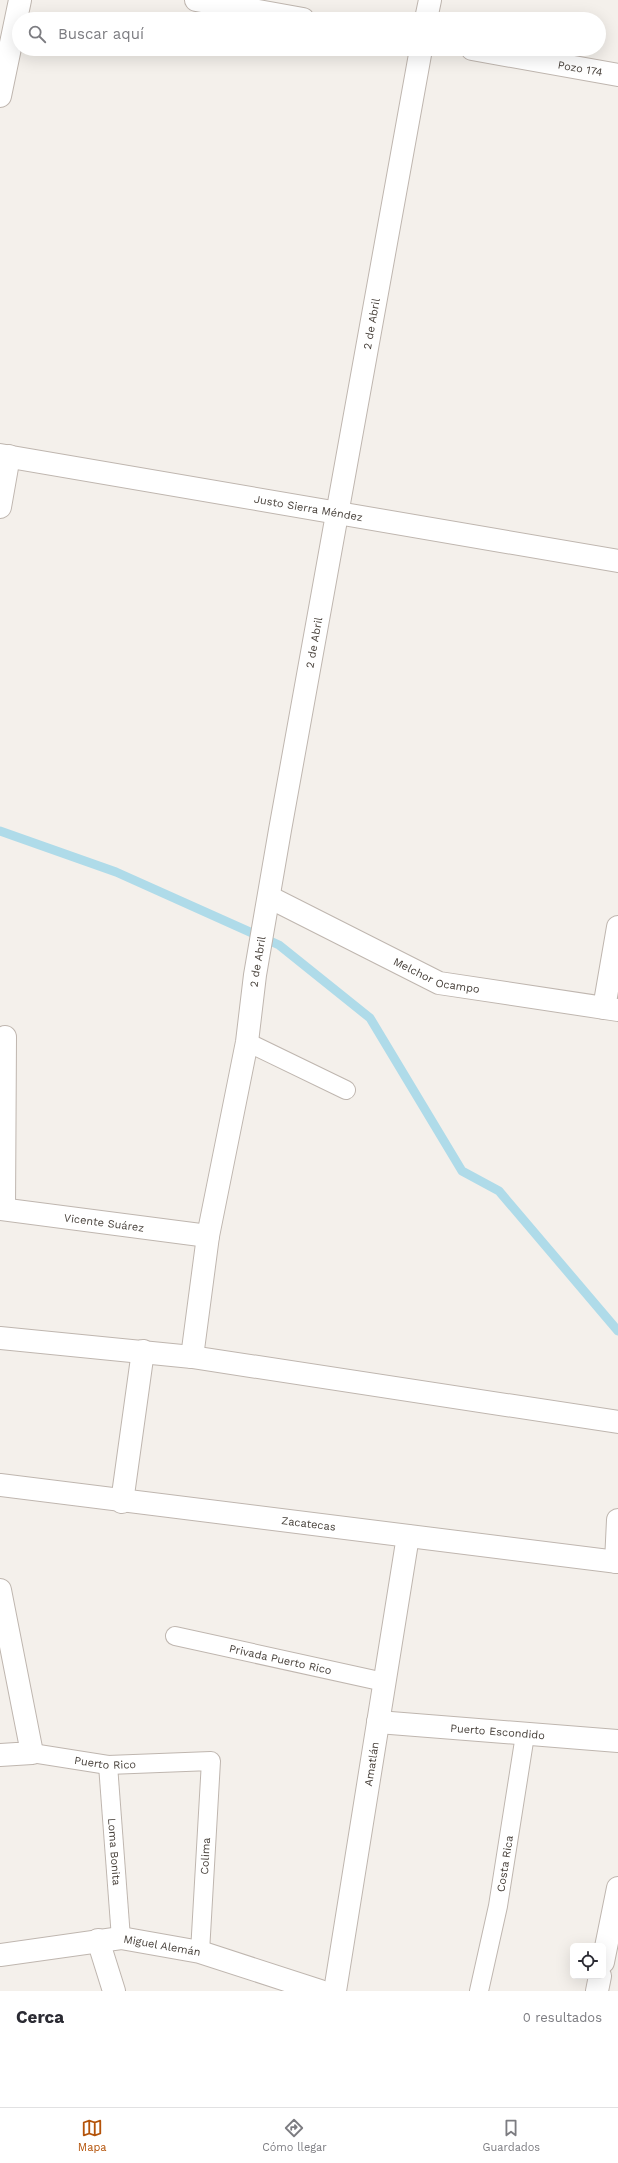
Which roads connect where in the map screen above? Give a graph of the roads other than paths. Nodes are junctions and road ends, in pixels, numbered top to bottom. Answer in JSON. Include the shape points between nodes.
{"nodes":[{"id":1,"x":20,"y":0,"type":"edge"},
{"id":2,"x":196,"y":0,"type":"edge"},
{"id":3,"x":430,"y":0,"type":"edge"},
{"id":4,"x":18,"y":12,"type":"edge"},
{"id":5,"x":264,"y":12,"type":"edge"},
{"id":6,"x":427,"y":12,"type":"edge"},
{"id":7,"x":12,"y":38,"type":"edge"},
{"id":8,"x":420,"y":56,"type":"edge"},
{"id":9,"x":511,"y":56,"type":"edge"},
{"id":10,"x":618,"y":75,"type":"edge"},
{"id":11,"x":0,"y":96,"type":"edge"},
{"id":12,"x":4,"y":455,"type":"edge"},
{"id":13,"x":0,"y":507,"type":"edge"},
{"id":14,"x":339,"y":513,"type":"junction"},
{"id":15,"x":618,"y":561,"type":"edge"},
{"id":16,"x":268,"y":906,"type":"junction"},
{"id":17,"x":618,"y":927,"type":"edge"},
{"id":18,"x":611,"y":1009,"type":"edge"},
{"id":19,"x":5,"y":1037,"type":"dead end"},
{"id":20,"x":247,"y":1042,"type":"junction"},
{"id":21,"x":346,"y":1090,"type":"dead end"},
{"id":22,"x":2,"y":1209,"type":"edge"},
{"id":23,"x":208,"y":1236,"type":"junction"},
{"id":24,"x":0,"y":1338,"type":"edge"},
{"id":25,"x":143,"y":1351,"type":"junction"},
{"id":26,"x":192,"y":1357,"type":"junction"},
{"id":27,"x":618,"y":1422,"type":"edge"},
{"id":28,"x":0,"y":1485,"type":"edge"},
{"id":29,"x":122,"y":1502,"type":"junction"},
{"id":30,"x":618,"y":1520,"type":"edge"},
{"id":31,"x":408,"y":1536,"type":"junction"},
{"id":32,"x":617,"y":1562,"type":"edge"},
{"id":33,"x":0,"y":1590,"type":"edge"},
{"id":34,"x":176,"y":1636,"type":"dead end"},
{"id":35,"x":384,"y":1682,"type":"junction"},
{"id":36,"x":378,"y":1722,"type":"junction"},
{"id":37,"x":525,"y":1735,"type":"junction"},
{"id":38,"x":618,"y":1741,"type":"edge"},
{"id":39,"x":32,"y":1753,"type":"junction"},
{"id":40,"x":0,"y":1755,"type":"edge"},
{"id":41,"x":211,"y":1761,"type":"joint"},
{"id":42,"x":108,"y":1765,"type":"junction"},
{"id":43,"x":618,"y":1888,"type":"edge"},
{"id":44,"x":121,"y":1938,"type":"junction"},
{"id":45,"x":98,"y":1940,"type":"junction"},
{"id":46,"x":606,"y":1947,"type":"edge"},
{"id":47,"x":200,"y":1952,"type":"junction"},
{"id":48,"x":0,"y":1955,"type":"edge"},
{"id":49,"x":599,"y":1979,"type":"edge"},
{"id":50,"x":114,"y":1991,"type":"edge"},
{"id":51,"x":320,"y":1991,"type":"edge"},
{"id":52,"x":335,"y":1991,"type":"edge"},
{"id":53,"x":479,"y":1991,"type":"edge"},
{"id":54,"x":597,"y":1991,"type":"edge"}],
"edges":[{"from":1,"to":4,"type":"street"},
{"from":2,"to":5,"type":"street"},
{"from":3,"to":6,"type":"street"},
{"from":7,"to":11,"type":"street"},
{"from":8,"to":14,"type":"street","name":"2 de Abril"},
{"from":9,"to":10,"type":"street","name":"Pozo 174"},
{"from":12,"to":13,"type":"street"},
{"from":12,"to":14,"type":"street","name":"Justo Sierra Méndez"},
{"from":14,"to":15,"type":"street","name":"Justo Sierra Méndez"},
{"from":14,"to":16,"type":"street","name":"2 de Abril"},
{"from":16,"to":18,"type":"street","name":"Melchor Ocampo","via":[[439,983]]},
{"from":16,"to":20,"type":"street","name":"2 de Abril","via":[[255,975]]},
{"from":17,"to":18,"type":"street"},
{"from":19,"to":22,"type":"street"},
{"from":20,"to":21,"type":"lane"},
{"from":20,"to":23,"type":"street","name":"2 de Abril"},
{"from":22,"to":23,"type":"street","name":"Vicente Suárez"},
{"from":23,"to":26,"type":"street","name":"2 de Abril"},
{"from":24,"to":25,"type":"street"},
{"from":25,"to":26,"type":"street"},
{"from":25,"to":29,"type":"street"},
{"from":26,"to":27,"type":"street"},
{"from":28,"to":29,"type":"street","name":"Zacatecas"},
{"from":29,"to":31,"type":"street","name":"Zacatecas"},
{"from":30,"to":32,"type":"street"},
{"from":31,"to":32,"type":"street","name":"Zacatecas"},
{"from":31,"to":35,"type":"street","name":"Amatlán"},
{"from":33,"to":39,"type":"street"},
{"from":34,"to":35,"type":"lane","name":"Privada Puerto Rico"},
{"from":35,"to":36,"type":"street","name":"Amatlán"},
{"from":36,"to":37,"type":"street","name":"Puerto Escondido"},
{"from":36,"to":52,"type":"street","name":"Amatlán"},
{"from":37,"to":38,"type":"street","name":"Puerto Escondido"},
{"from":37,"to":53,"type":"lane","name":"Costa Rica","via":[[498,1906]]},
{"from":39,"to":40,"type":"street","name":"Puerto Rico"},
{"from":39,"to":42,"type":"lane","name":"Puerto Rico"},
{"from":41,"to":42,"type":"lane","name":"Puerto Rico"},
{"from":41,"to":47,"type":"lane","name":"Colima"},
{"from":42,"to":44,"type":"lane","name":"Loma Bonita"},
{"from":43,"to":46,"type":"street"},
{"from":44,"to":45,"type":"street","name":"Miguel Alemán"},
{"from":44,"to":47,"type":"street","name":"Miguel Alemán"},
{"from":45,"to":48,"type":"street","name":"Miguel Alemán"},
{"from":45,"to":50,"type":"street"},
{"from":47,"to":51,"type":"street","name":"Miguel Alemán"},
{"from":49,"to":54,"type":"street"}]}
